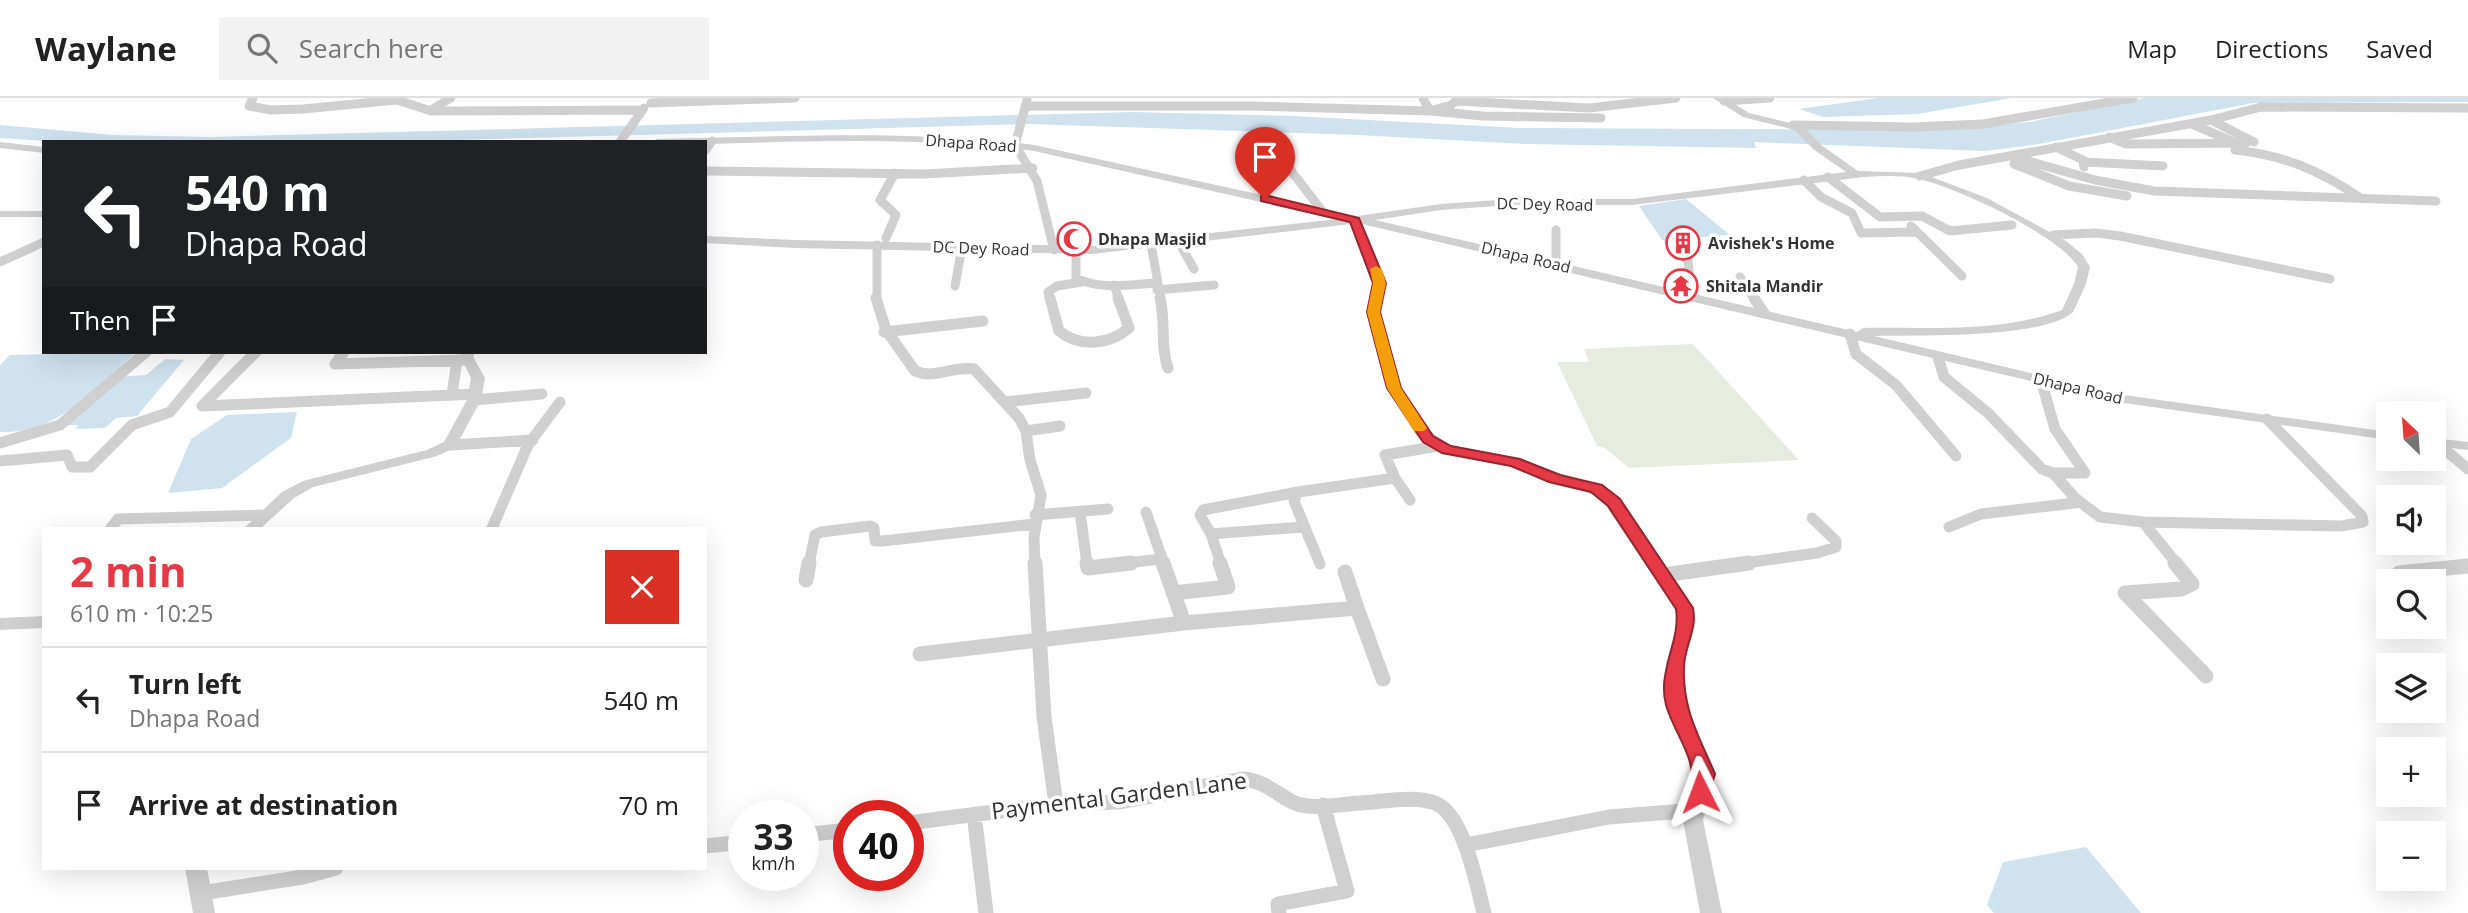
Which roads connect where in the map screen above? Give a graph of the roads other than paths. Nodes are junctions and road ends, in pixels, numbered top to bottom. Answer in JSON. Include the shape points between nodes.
{"nodes":[{"id":1,"x":253,"y":98,"type":"edge"},
{"id":2,"x":451,"y":98,"type":"edge"},
{"id":3,"x":795,"y":98,"type":"edge"},
{"id":4,"x":1423,"y":98,"type":"edge"},
{"id":5,"x":1676,"y":98,"type":"edge"},
{"id":6,"x":1770,"y":98,"type":"edge"},
{"id":7,"x":2133,"y":98,"type":"edge"},
{"id":8,"x":1458,"y":99,"type":"edge"},
{"id":9,"x":1721,"y":100,"type":"edge"},
{"id":10,"x":653,"y":101,"type":"edge"},
{"id":11,"x":1077,"y":102,"type":"edge"},
{"id":12,"x":1026,"y":105,"type":"edge"},
{"id":13,"x":2468,"y":108,"type":"edge"},
{"id":14,"x":431,"y":111,"type":"junction"},
{"id":15,"x":641,"y":111,"type":"junction"},
{"id":16,"x":1430,"y":111,"type":"junction"},
{"id":17,"x":1601,"y":118,"type":"dead end"},
{"id":18,"x":2211,"y":120,"type":"junction"},
{"id":19,"x":2188,"y":123,"type":"junction"},
{"id":20,"x":1796,"y":126,"type":"junction"},
{"id":21,"x":2155,"y":130,"type":"junction"},
{"id":22,"x":2109,"y":137,"type":"junction"},
{"id":23,"x":621,"y":140,"type":"edge"},
{"id":24,"x":0,"y":145,"type":"edge"},
{"id":25,"x":1015,"y":145,"type":"junction"},
{"id":26,"x":2184,"y":145,"type":"junction"},
{"id":27,"x":2260,"y":145,"type":"dead end"},
{"id":28,"x":709,"y":146,"type":"edge"},
{"id":29,"x":2056,"y":146,"type":"junction"},
{"id":30,"x":2239,"y":146,"type":"junction"},
{"id":31,"x":1281,"y":147,"type":"dead end"},
{"id":32,"x":42,"y":150,"type":"edge"},
{"id":33,"x":2014,"y":157,"type":"junction"},
{"id":34,"x":2001,"y":158,"type":"junction"},
{"id":35,"x":2292,"y":158,"type":"junction"},
{"id":36,"x":2085,"y":162,"type":"junction"},
{"id":37,"x":2163,"y":166,"type":"dead end"},
{"id":38,"x":1033,"y":168,"type":"junction"},
{"id":39,"x":707,"y":171,"type":"edge"},
{"id":40,"x":895,"y":173,"type":"junction"},
{"id":41,"x":1856,"y":174,"type":"junction"},
{"id":42,"x":1920,"y":176,"type":"junction"},
{"id":43,"x":2077,"y":176,"type":"junction"},
{"id":44,"x":1828,"y":177,"type":"junction"},
{"id":45,"x":1804,"y":180,"type":"junction"},
{"id":46,"x":2127,"y":196,"type":"dead end"},
{"id":47,"x":2343,"y":196,"type":"junction"},
{"id":48,"x":2359,"y":197,"type":"junction"},
{"id":49,"x":2436,"y":201,"type":"dead end"},
{"id":50,"x":1323,"y":212,"type":"junction"},
{"id":51,"x":0,"y":214,"type":"edge"},
{"id":52,"x":42,"y":214,"type":"edge"},
{"id":53,"x":1900,"y":217,"type":"junction"},
{"id":54,"x":1355,"y":220,"type":"junction"},
{"id":55,"x":2012,"y":225,"type":"dead end"},
{"id":56,"x":1556,"y":230,"type":"dead end"},
{"id":57,"x":1917,"y":232,"type":"junction"},
{"id":58,"x":2053,"y":235,"type":"junction"},
{"id":59,"x":707,"y":239,"type":"edge"},
{"id":60,"x":1178,"y":240,"type":"junction"},
{"id":61,"x":881,"y":242,"type":"junction"},
{"id":62,"x":1669,"y":242,"type":"dead end"},
{"id":63,"x":42,"y":243,"type":"edge"},
{"id":64,"x":1151,"y":244,"type":"junction"},
{"id":65,"x":962,"y":247,"type":"junction"},
{"id":66,"x":1054,"y":250,"type":"junction"},
{"id":67,"x":1076,"y":250,"type":"junction"},
{"id":68,"x":0,"y":262,"type":"edge"},
{"id":69,"x":1556,"y":264,"type":"junction"},
{"id":70,"x":1194,"y":269,"type":"dead end"},
{"id":71,"x":1962,"y":276,"type":"dead end"},
{"id":72,"x":1740,"y":277,"type":"dead end"},
{"id":73,"x":2330,"y":279,"type":"dead end"},
{"id":74,"x":1082,"y":282,"type":"junction"},
{"id":75,"x":1114,"y":285,"type":"junction"},
{"id":76,"x":1214,"y":285,"type":"dead end"},
{"id":77,"x":955,"y":286,"type":"dead end"},
{"id":78,"x":1156,"y":287,"type":"junction"},
{"id":79,"x":1692,"y":297,"type":"junction"},
{"id":80,"x":1763,"y":313,"type":"junction"},
{"id":81,"x":983,"y":321,"type":"dead end"},
{"id":82,"x":884,"y":332,"type":"junction"},
{"id":83,"x":1847,"y":333,"type":"junction"},
{"id":84,"x":144,"y":354,"type":"edge"},
{"id":85,"x":218,"y":354,"type":"edge"},
{"id":86,"x":254,"y":354,"type":"edge"},
{"id":87,"x":342,"y":354,"type":"edge"},
{"id":88,"x":465,"y":357,"type":"edge"},
{"id":89,"x":1938,"y":357,"type":"junction"},
{"id":90,"x":1168,"y":369,"type":"dead end"},
{"id":91,"x":2042,"y":380,"type":"junction"},
{"id":92,"x":1086,"y":393,"type":"dead end"},
{"id":93,"x":542,"y":394,"type":"dead end"},
{"id":94,"x":452,"y":395,"type":"junction"},
{"id":95,"x":475,"y":397,"type":"junction"},
{"id":96,"x":560,"y":401,"type":"dead end"},
{"id":97,"x":1004,"y":402,"type":"junction"},
{"id":98,"x":2267,"y":419,"type":"junction"},
{"id":99,"x":60,"y":425,"type":"joint"},
{"id":100,"x":1060,"y":426,"type":"dead end"},
{"id":101,"x":1026,"y":431,"type":"junction"},
{"id":102,"x":2376,"y":434,"type":"edge"},
{"id":103,"x":533,"y":440,"type":"junction"},
{"id":104,"x":0,"y":443,"type":"edge"},
{"id":105,"x":2446,"y":443,"type":"edge"},
{"id":106,"x":450,"y":445,"type":"junction"},
{"id":107,"x":1438,"y":446,"type":"junction"},
{"id":108,"x":2468,"y":446,"type":"edge"},
{"id":109,"x":2446,"y":451,"type":"edge"},
{"id":110,"x":1956,"y":456,"type":"dead end"},
{"id":111,"x":0,"y":461,"type":"edge"},
{"id":112,"x":2468,"y":469,"type":"edge"},
{"id":113,"x":2053,"y":473,"type":"junction"},
{"id":114,"x":1395,"y":478,"type":"junction"},
{"id":115,"x":1298,"y":492,"type":"junction"},
{"id":116,"x":2075,"y":498,"type":"junction"},
{"id":117,"x":1410,"y":500,"type":"dead end"},
{"id":118,"x":1108,"y":509,"type":"dead end"},
{"id":119,"x":1080,"y":512,"type":"junction"},
{"id":120,"x":1146,"y":512,"type":"dead end"},
{"id":121,"x":264,"y":515,"type":"junction"},
{"id":122,"x":1812,"y":518,"type":"dead end"},
{"id":123,"x":1035,"y":520,"type":"junction"},
{"id":124,"x":2143,"y":522,"type":"junction"},
{"id":125,"x":112,"y":527,"type":"edge"},
{"id":126,"x":253,"y":527,"type":"edge"},
{"id":127,"x":492,"y":527,"type":"edge"},
{"id":128,"x":1303,"y":527,"type":"junction"},
{"id":129,"x":1949,"y":527,"type":"dead end"},
{"id":130,"x":1211,"y":534,"type":"junction"},
{"id":131,"x":1161,"y":559,"type":"junction"},
{"id":132,"x":1320,"y":564,"type":"dead end"},
{"id":133,"x":2468,"y":566,"type":"edge"},
{"id":134,"x":2438,"y":569,"type":"edge"},
{"id":135,"x":1345,"y":572,"type":"dead end"},
{"id":136,"x":1663,"y":575,"type":"junction"},
{"id":137,"x":806,"y":580,"type":"dead end"},
{"id":138,"x":1173,"y":593,"type":"junction"},
{"id":139,"x":1357,"y":608,"type":"junction"},
{"id":140,"x":42,"y":621,"type":"edge"},
{"id":141,"x":1184,"y":623,"type":"junction"},
{"id":142,"x":0,"y":624,"type":"edge"},
{"id":143,"x":1040,"y":640,"type":"junction"},
{"id":144,"x":920,"y":654,"type":"dead end"},
{"id":145,"x":2206,"y":676,"type":"dead end"},
{"id":146,"x":1382,"y":679,"type":"dead end"},
{"id":147,"x":1056,"y":804,"type":"junction"},
{"id":148,"x":1323,"y":805,"type":"junction"},
{"id":149,"x":1696,"y":810,"type":"junction"},
{"id":150,"x":974,"y":814,"type":"junction"},
{"id":151,"x":924,"y":821,"type":"edge"},
{"id":152,"x":728,"y":844,"type":"edge"},
{"id":153,"x":1466,"y":845,"type":"junction"},
{"id":154,"x":707,"y":846,"type":"edge"},
{"id":155,"x":196,"y":870,"type":"edge"},
{"id":156,"x":329,"y":870,"type":"edge"},
{"id":157,"x":203,"y":903,"type":"edge"},
{"id":158,"x":986,"y":913,"type":"edge"},
{"id":159,"x":1279,"y":913,"type":"edge"},
{"id":160,"x":1484,"y":913,"type":"edge"},
{"id":161,"x":1711,"y":913,"type":"edge"}],
"edges":[{"from":1,"to":14,"type":"street","via":[[249,106],[257,109],[397,100]]},
{"from":2,"to":14,"type":"street"},
{"from":3,"to":10,"type":"street"},
{"from":4,"to":16,"type":"street"},
{"from":5,"to":8,"type":"street","via":[[1590,108]]},
{"from":6,"to":9,"type":"street"},
{"from":7,"to":20,"type":"street","via":[[1983,124]]},
{"from":8,"to":16,"type":"street"},
{"from":9,"to":20,"type":"street","via":[[1759,119]]},
{"from":10,"to":15,"type":"street"},
{"from":11,"to":12,"type":"street"},
{"from":11,"to":16,"type":"street"},
{"from":12,"to":25,"type":"street"},
{"from":13,"to":18,"type":"street","via":[[2266,107]]},
{"from":14,"to":15,"type":"street"},
{"from":15,"to":23,"type":"street"},
{"from":16,"to":17,"type":"street"},
{"from":18,"to":19,"type":"street"},
{"from":18,"to":27,"type":"street"},
{"from":19,"to":21,"type":"street"},
{"from":19,"to":30,"type":"street"},
{"from":20,"to":41,"type":"street"},
{"from":21,"to":22,"type":"street"},
{"from":21,"to":26,"type":"street"},
{"from":22,"to":26,"type":"street","via":[[2122,144]]},
{"from":22,"to":29,"type":"street"},
{"from":24,"to":32,"type":"street"},
{"from":25,"to":28,"type":"street","name":"Dhapa Road","via":[[857,138]]},
{"from":25,"to":38,"type":"street"},
{"from":25,"to":50,"type":"street","name":"Dhapa Road"},
{"from":26,"to":30,"type":"street"},
{"from":29,"to":33,"type":"street"},
{"from":29,"to":36,"type":"street"},
{"from":30,"to":35,"type":"street"},
{"from":31,"to":50,"type":"street","via":[[1292,172]]},
{"from":33,"to":34,"type":"street"},
{"from":33,"to":43,"type":"street"},
{"from":34,"to":42,"type":"street"},
{"from":34,"to":46,"type":"street","via":[[2069,186]]},
{"from":35,"to":47,"type":"street"},
{"from":35,"to":48,"type":"street","via":[[2325,173]]},
{"from":36,"to":37,"type":"street"},
{"from":36,"to":43,"type":"street"},
{"from":38,"to":40,"type":"street"},
{"from":38,"to":66,"type":"street","via":[[1040,180]]},
{"from":39,"to":40,"type":"street"},
{"from":40,"to":61,"type":"street","via":[[880,200],[895,215]]},
{"from":41,"to":42,"type":"street","name":"DC Dey Road"},
{"from":41,"to":44,"type":"street","name":"DC Dey Road"},
{"from":42,"to":58,"type":"street","name":"DC Dey Road","via":[[1949,185]]},
{"from":43,"to":47,"type":"street","via":[[2154,191]]},
{"from":44,"to":45,"type":"street","name":"DC Dey Road"},
{"from":44,"to":53,"type":"street","via":[[1880,217]]},
{"from":45,"to":54,"type":"street","name":"DC Dey Road","via":[[1632,202],[1477,204]]},
{"from":45,"to":57,"type":"street","via":[[1821,197],[1852,213],[1861,233]]},
{"from":47,"to":48,"type":"street"},
{"from":48,"to":49,"type":"street"},
{"from":50,"to":54,"type":"street","name":"Dhapa Road"},
{"from":51,"to":52,"type":"street"},
{"from":53,"to":55,"type":"street","via":[[1922,216],[1950,231]]},
{"from":53,"to":57,"type":"street"},
{"from":54,"to":60,"type":"street","name":"DC Dey Road"},
{"from":54,"to":69,"type":"street","name":"Dhapa Road"},
{"from":54,"to":107,"type":"street","via":[[1380,283],[1373,312],[1394,388],[1421,432]]},
{"from":56,"to":69,"type":"street"},
{"from":57,"to":71,"type":"street"},
{"from":58,"to":73,"type":"street","via":[[2120,236]]},
{"from":58,"to":83,"type":"street","name":"DC Dey Road","via":[[2081,256],[2084,266],[2067,312],[2053,320]]},
{"from":59,"to":61,"type":"street","name":"DC Dey Road"},
{"from":60,"to":64,"type":"street","name":"DC Dey Road"},
{"from":60,"to":70,"type":"street"},
{"from":61,"to":65,"type":"street","name":"DC Dey Road"},
{"from":61,"to":82,"type":"street","via":[[872,279]]},
{"from":62,"to":79,"type":"street","via":[[1688,261]]},
{"from":63,"to":68,"type":"street"},
{"from":64,"to":67,"type":"street","name":"DC Dey Road"},
{"from":64,"to":78,"type":"street"},
{"from":65,"to":66,"type":"street","name":"DC Dey Road"},
{"from":65,"to":77,"type":"street"},
{"from":66,"to":67,"type":"street","name":"DC Dey Road"},
{"from":67,"to":74,"type":"street","via":[[1076,278]]},
{"from":69,"to":79,"type":"street","name":"Dhapa Road"},
{"from":72,"to":80,"type":"street"},
{"from":74,"to":75,"type":"street"},
{"from":74,"to":75,"type":"street","via":[[1048,292],[1059,331],[1075,342],[1111,339],[1129,328]]},
{"from":75,"to":78,"type":"street"},
{"from":76,"to":78,"type":"street"},
{"from":78,"to":90,"type":"street","via":[[1166,324],[1162,345]]},
{"from":79,"to":80,"type":"street","name":"Dhapa Road"},
{"from":80,"to":83,"type":"street","name":"Dhapa Road"},
{"from":81,"to":82,"type":"street"},
{"from":82,"to":97,"type":"street","via":[[917,373],[974,369]]},
{"from":83,"to":89,"type":"street","name":"Dhapa Road"},
{"from":83,"to":110,"type":"street","via":[[1856,354],[1896,385]]},
{"from":84,"to":99,"type":"street"},
{"from":85,"to":111,"type":"street","via":[[170,412],[132,425],[90,467],[72,467],[67,455]]},
{"from":86,"to":94,"type":"street","via":[[202,406]]},
{"from":87,"to":88,"type":"street","via":[[335,363]]},
{"from":88,"to":94,"type":"street"},
{"from":88,"to":95,"type":"street","via":[[478,378]]},
{"from":89,"to":91,"type":"street","name":"Dhapa Road"},
{"from":89,"to":113,"type":"street","via":[[1944,377],[1988,413],[2042,469]]},
{"from":91,"to":98,"type":"street","name":"Dhapa Road","via":[[2123,399]]},
{"from":91,"to":113,"type":"street","via":[[2055,429],[2085,473]]},
{"from":92,"to":97,"type":"street"},
{"from":93,"to":95,"type":"street"},
{"from":94,"to":95,"type":"street"},
{"from":95,"to":106,"type":"street"},
{"from":96,"to":103,"type":"street"},
{"from":97,"to":101,"type":"street"},
{"from":98,"to":102,"type":"street","name":"Dhapa Road"},
{"from":98,"to":124,"type":"street","via":[[2363,522],[2342,526]]},
{"from":99,"to":104,"type":"street"},
{"from":100,"to":101,"type":"street"},
{"from":101,"to":123,"type":"street","via":[[1041,495]]},
{"from":103,"to":106,"type":"street"},
{"from":103,"to":127,"type":"street","via":[[514,472]]},
{"from":105,"to":108,"type":"street"},
{"from":106,"to":121,"type":"street","via":[[308,484]]},
{"from":107,"to":114,"type":"street","via":[[1385,455]]},
{"from":107,"to":136,"type":"street","via":[[1514,462],[1606,494]]},
{"from":109,"to":112,"type":"street"},
{"from":113,"to":116,"type":"street"},
{"from":114,"to":115,"type":"street"},
{"from":114,"to":117,"type":"street"},
{"from":115,"to":128,"type":"street","via":[[1294,501]]},
{"from":115,"to":130,"type":"street","via":[[1203,510],[1200,515]]},
{"from":116,"to":124,"type":"street","via":[[2100,517]]},
{"from":116,"to":129,"type":"street","via":[[2075,503],[1981,514]]},
{"from":118,"to":119,"type":"street"},
{"from":119,"to":123,"type":"street"},
{"from":119,"to":131,"type":"street","via":[[1088,568]]},
{"from":120,"to":131,"type":"street"},
{"from":121,"to":125,"type":"street","via":[[118,520]]},
{"from":121,"to":126,"type":"street"},
{"from":122,"to":136,"type":"street","via":[[1836,541],[1836,547]]},
{"from":123,"to":137,"type":"street","via":[[883,541],[875,541],[870,526],[821,531],[815,535]]},
{"from":123,"to":143,"type":"street"},
{"from":124,"to":145,"type":"street","via":[[2192,584],[2125,593]]},
{"from":128,"to":130,"type":"street"},
{"from":128,"to":132,"type":"street"},
{"from":130,"to":138,"type":"street","via":[[1228,587]]},
{"from":131,"to":138,"type":"street"},
{"from":133,"to":134,"type":"street"},
{"from":135,"to":139,"type":"street"},
{"from":136,"to":149,"type":"street","via":[[1684,608],[1687,622],[1675,663],[1675,703],[1705,774]]},
{"from":138,"to":141,"type":"street"},
{"from":139,"to":141,"type":"street"},
{"from":139,"to":146,"type":"street"},
{"from":140,"to":142,"type":"street"},
{"from":141,"to":143,"type":"street"},
{"from":143,"to":144,"type":"street"},
{"from":143,"to":147,"type":"street"},
{"from":147,"to":148,"type":"street","name":"Paymental Garden Lane","via":[[1118,802],[1244,779],[1265,780],[1295,804]]},
{"from":147,"to":150,"type":"street","name":"Paymental Garden Lane"},
{"from":148,"to":153,"type":"street","name":"Paymental Garden Lane","via":[[1427,800],[1446,810]]},
{"from":148,"to":159,"type":"street","via":[[1346,891],[1278,904]]},
{"from":149,"to":153,"type":"street","via":[[1627,814]]},
{"from":149,"to":161,"type":"street","via":[[1692,820]]},
{"from":150,"to":151,"type":"street","name":"Paymental Garden Lane"},
{"from":150,"to":158,"type":"street"},
{"from":152,"to":154,"type":"street"},
{"from":153,"to":160,"type":"street","name":"Paymental Garden Lane"},
{"from":155,"to":157,"type":"street"},
{"from":156,"to":157,"type":"street"}]}
